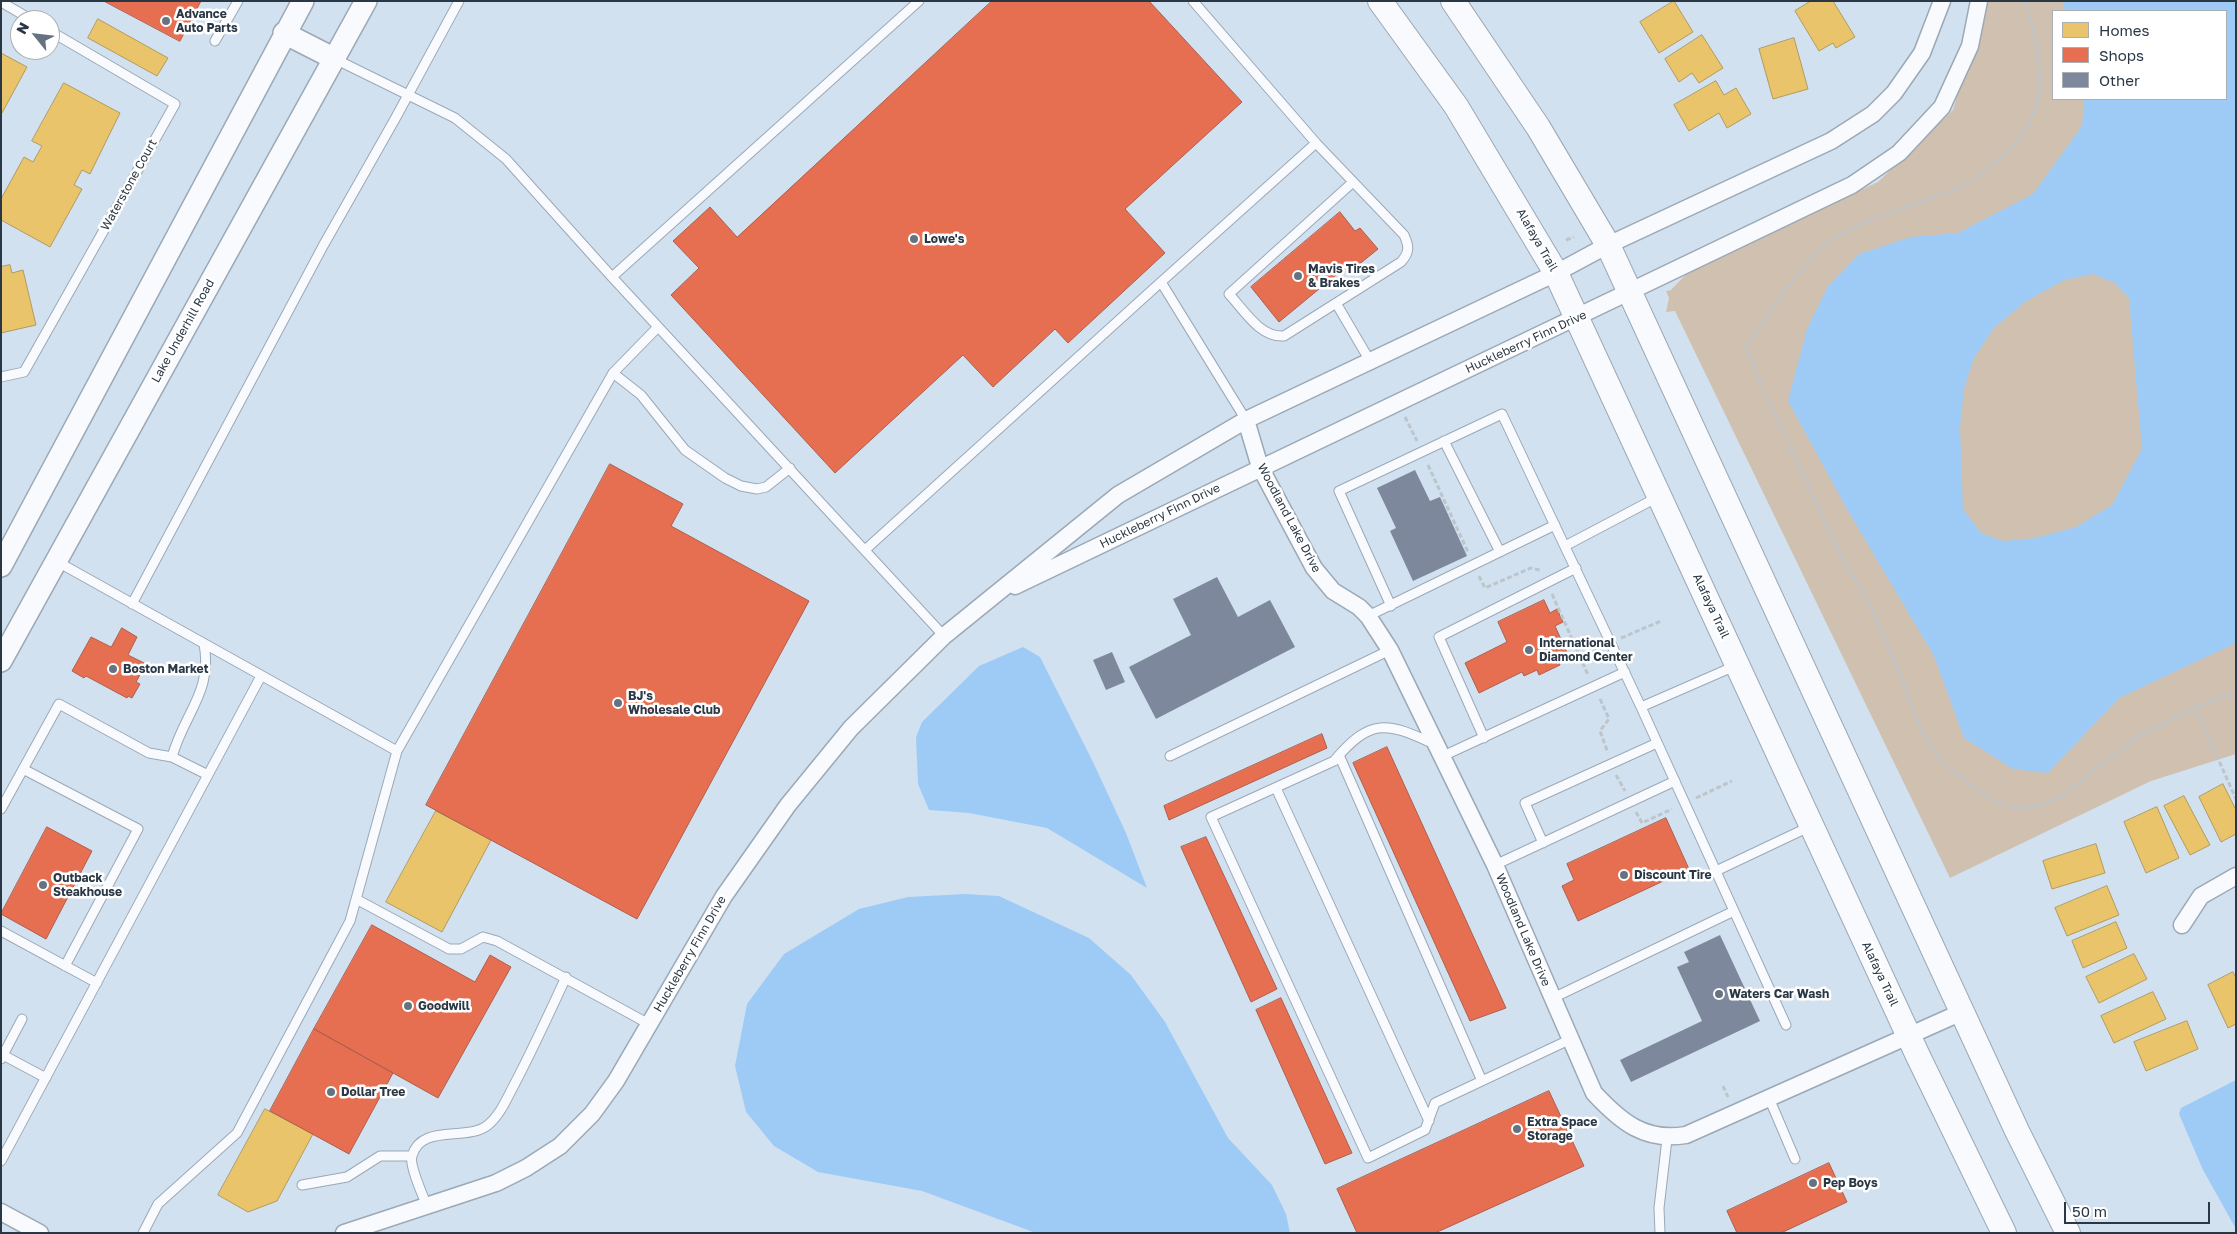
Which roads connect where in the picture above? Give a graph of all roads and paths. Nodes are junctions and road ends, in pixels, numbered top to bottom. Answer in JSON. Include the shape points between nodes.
{"nodes":[{"id":1,"x":238,"y":1,"type":"edge"},
{"id":2,"x":366,"y":1,"type":"edge"},
{"id":3,"x":459,"y":1,"type":"edge"},
{"id":4,"x":919,"y":1,"type":"edge"},
{"id":5,"x":1193,"y":1,"type":"edge"},
{"id":6,"x":1380,"y":1,"type":"edge"},
{"id":7,"x":1453,"y":1,"type":"edge"},
{"id":8,"x":1942,"y":1,"type":"edge"},
{"id":9,"x":1979,"y":1,"type":"edge"},
{"id":10,"x":2025,"y":1,"type":"edge"},
{"id":11,"x":1,"y":2,"type":"edge"},
{"id":12,"x":300,"y":2,"type":"edge"},
{"id":13,"x":15,"y":10,"type":"edge"},
{"id":14,"x":284,"y":32,"type":"junction"},
{"id":15,"x":60,"y":36,"type":"edge"},
{"id":16,"x":215,"y":41,"type":"dead end"},
{"id":17,"x":336,"y":58,"type":"junction"},
{"id":18,"x":409,"y":94,"type":"junction"},
{"id":19,"x":1316,"y":143,"type":"junction"},
{"id":20,"x":1354,"y":182,"type":"junction"},
{"id":21,"x":1574,"y":237,"type":"dead end"},
{"id":22,"x":1566,"y":240,"type":"dead end"},
{"id":23,"x":1608,"y":245,"type":"junction"},
{"id":24,"x":1556,"y":273,"type":"junction"},
{"id":25,"x":612,"y":277,"type":"junction"},
{"id":26,"x":1161,"y":282,"type":"junction"},
{"id":27,"x":1629,"y":293,"type":"junction"},
{"id":28,"x":1336,"y":303,"type":"junction"},
{"id":29,"x":1578,"y":318,"type":"junction"},
{"id":30,"x":658,"y":327,"type":"junction"},
{"id":31,"x":1370,"y":361,"type":"junction"},
{"id":32,"x":613,"y":373,"type":"junction"},
{"id":33,"x":1,"y":376,"type":"edge"},
{"id":34,"x":1404,"y":415,"type":"dead end"},
{"id":35,"x":1246,"y":420,"type":"junction"},
{"id":36,"x":1444,"y":441,"type":"junction"},
{"id":37,"x":1422,"y":452,"type":"junction"},
{"id":38,"x":1260,"y":467,"type":"junction"},
{"id":39,"x":790,"y":468,"type":"junction"},
{"id":40,"x":1660,"y":496,"type":"junction"},
{"id":41,"x":1555,"y":525,"type":"junction"},
{"id":42,"x":1565,"y":546,"type":"junction"},
{"id":43,"x":865,"y":550,"type":"junction"},
{"id":44,"x":1500,"y":552,"type":"junction"},
{"id":45,"x":55,"y":560,"type":"junction"},
{"id":46,"x":1474,"y":565,"type":"junction"},
{"id":47,"x":1,"y":566,"type":"edge"},
{"id":48,"x":1536,"y":568,"type":"dead end"},
{"id":49,"x":1576,"y":568,"type":"junction"},
{"id":50,"x":1551,"y":590,"type":"dead end"},
{"id":51,"x":989,"y":598,"type":"junction"},
{"id":52,"x":132,"y":604,"type":"junction"},
{"id":53,"x":1390,"y":606,"type":"junction"},
{"id":54,"x":1368,"y":616,"type":"junction"},
{"id":55,"x":944,"y":636,"type":"junction"},
{"id":56,"x":204,"y":644,"type":"junction"},
{"id":57,"x":1390,"y":650,"type":"junction"},
{"id":58,"x":1580,"y":657,"type":"dead end"},
{"id":59,"x":1,"y":661,"type":"edge"},
{"id":60,"x":1738,"y":664,"type":"junction"},
{"id":61,"x":1625,"y":672,"type":"junction"},
{"id":62,"x":261,"y":676,"type":"junction"},
{"id":63,"x":2236,"y":692,"type":"edge"},
{"id":64,"x":2195,"y":706,"type":"junction"},
{"id":65,"x":1641,"y":707,"type":"junction"},
{"id":66,"x":1484,"y":738,"type":"junction"},
{"id":67,"x":1658,"y":743,"type":"junction"},
{"id":68,"x":397,"y":751,"type":"junction"},
{"id":69,"x":1441,"y":751,"type":"junction"},
{"id":70,"x":1339,"y":755,"type":"junction"},
{"id":71,"x":1170,"y":756,"type":"dead end"},
{"id":72,"x":172,"y":757,"type":"junction"},
{"id":73,"x":23,"y":769,"type":"junction"},
{"id":74,"x":208,"y":776,"type":"junction"},
{"id":75,"x":1675,"y":781,"type":"junction"},
{"id":76,"x":1276,"y":788,"type":"junction"},
{"id":77,"x":2236,"y":799,"type":"edge"},
{"id":78,"x":1,"y":809,"type":"edge"},
{"id":79,"x":1812,"y":825,"type":"junction"},
{"id":80,"x":1543,"y":842,"type":"junction"},
{"id":81,"x":1495,"y":865,"type":"junction"},
{"id":82,"x":1716,"y":871,"type":"junction"},
{"id":83,"x":2236,"y":876,"type":"edge"},
{"id":84,"x":356,"y":898,"type":"junction"},
{"id":85,"x":1734,"y":911,"type":"junction"},
{"id":86,"x":2182,"y":925,"type":"dead end"},
{"id":87,"x":1,"y":931,"type":"edge"},
{"id":88,"x":65,"y":966,"type":"junction"},
{"id":89,"x":566,"y":977,"type":"junction"},
{"id":90,"x":97,"y":983,"type":"junction"},
{"id":91,"x":1553,"y":998,"type":"junction"},
{"id":92,"x":1962,"y":1012,"type":"junction"},
{"id":93,"x":22,"y":1019,"type":"dead end"},
{"id":94,"x":649,"y":1024,"type":"junction"},
{"id":95,"x":1786,"y":1025,"type":"dead end"},
{"id":96,"x":1908,"y":1035,"type":"junction"},
{"id":97,"x":1570,"y":1039,"type":"junction"},
{"id":98,"x":2,"y":1057,"type":"edge"},
{"id":99,"x":46,"y":1078,"type":"junction"},
{"id":100,"x":1482,"y":1081,"type":"junction"},
{"id":101,"x":1723,"y":1086,"type":"dead end"},
{"id":102,"x":1737,"y":1093,"type":"dead end"},
{"id":103,"x":1729,"y":1097,"type":"junction"},
{"id":104,"x":1769,"y":1098,"type":"junction"},
{"id":105,"x":1720,"y":1101,"type":"dead end"},
{"id":106,"x":1429,"y":1121,"type":"junction"},
{"id":107,"x":1667,"y":1138,"type":"junction"},
{"id":108,"x":411,"y":1156,"type":"junction"},
{"id":109,"x":1795,"y":1159,"type":"dead end"},
{"id":110,"x":1,"y":1161,"type":"edge"},
{"id":111,"x":302,"y":1185,"type":"dead end"},
{"id":112,"x":426,"y":1206,"type":"junction"},
{"id":113,"x":1,"y":1212,"type":"edge"},
{"id":114,"x":40,"y":1233,"type":"edge"},
{"id":115,"x":143,"y":1233,"type":"edge"},
{"id":116,"x":344,"y":1233,"type":"edge"},
{"id":117,"x":1660,"y":1233,"type":"edge"},
{"id":118,"x":2004,"y":1233,"type":"edge"},
{"id":119,"x":2068,"y":1233,"type":"edge"}],
"edges":[{"from":1,"to":16,"type":"lane"},
{"from":2,"to":17,"type":"street","name":"Lake Underhill Road"},
{"from":3,"to":18,"type":"lane"},
{"from":4,"to":25,"type":"lane"},
{"from":5,"to":19,"type":"lane"},
{"from":6,"to":24,"type":"main road","name":"Alafaya Trail","via":[[1456,106]]},
{"from":7,"to":23,"type":"main road","via":[[1538,127]]},
{"from":8,"to":23,"type":"street","name":"Huckleberry Finn Drive","via":[[1922,53],[1894,93],[1873,114],[1830,141]]},
{"from":9,"to":27,"type":"street","name":"Huckleberry Finn Drive","via":[[1970,46],[1942,107],[1899,153],[1852,186]]},
{"from":10,"to":64,"type":"path","via":[[2040,71],[2038,104],[2030,126],[2004,157],[1969,183],[1833,238],[1814,256],[1746,347],[1756,376],[1841,556],[1867,599],[1922,732],[1941,761],[1971,785],[2003,806],[2028,809],[2060,797],[2136,738]]},
{"from":11,"to":13,"type":"lane"},
{"from":12,"to":14,"type":"street"},
{"from":14,"to":17,"type":"street"},
{"from":14,"to":47,"type":"street"},
{"from":15,"to":33,"type":"lane","name":"Waterstone Court","via":[[175,104],[24,372]]},
{"from":17,"to":18,"type":"lane"},
{"from":17,"to":45,"type":"street","name":"Lake Underhill Road"},
{"from":18,"to":25,"type":"lane","via":[[455,118],[506,159]]},
{"from":18,"to":52,"type":"lane","via":[[323,246]]},
{"from":19,"to":20,"type":"lane"},
{"from":19,"to":26,"type":"lane"},
{"from":20,"to":28,"type":"lane","via":[[1404,235],[1409,245],[1401,262]]},
{"from":20,"to":28,"type":"lane","via":[[1229,294],[1263,331],[1273,337],[1284,336]]},
{"from":21,"to":22,"type":"path"},
{"from":23,"to":24,"type":"street","name":"Huckleberry Finn Drive"},
{"from":23,"to":27,"type":"main road"},
{"from":24,"to":29,"type":"main road","name":"Alafaya Trail"},
{"from":24,"to":31,"type":"street","name":"Huckleberry Finn Drive"},
{"from":25,"to":30,"type":"lane"},
{"from":26,"to":35,"type":"lane"},
{"from":26,"to":43,"type":"lane"},
{"from":27,"to":29,"type":"street","name":"Huckleberry Finn Drive"},
{"from":27,"to":92,"type":"main road"},
{"from":28,"to":31,"type":"lane"},
{"from":29,"to":38,"type":"street","name":"Huckleberry Finn Drive"},
{"from":29,"to":40,"type":"main road","name":"Alafaya Trail"},
{"from":30,"to":32,"type":"lane"},
{"from":30,"to":39,"type":"lane"},
{"from":31,"to":35,"type":"street","name":"Huckleberry Finn Drive"},
{"from":32,"to":39,"type":"lane","via":[[641,395],[685,450],[724,478],[757,489],[766,487]]},
{"from":32,"to":68,"type":"lane"},
{"from":34,"to":37,"type":"path"},
{"from":35,"to":38,"type":"street","name":"Woodland Lake Drive"},
{"from":35,"to":51,"type":"street","name":"Huckleberry Finn Drive","via":[[1118,495]]},
{"from":36,"to":37,"type":"lane"},
{"from":36,"to":41,"type":"lane","via":[[1502,414]]},
{"from":36,"to":44,"type":"lane"},
{"from":37,"to":46,"type":"path"},
{"from":37,"to":53,"type":"lane","via":[[1339,491]]},
{"from":38,"to":51,"type":"street","name":"Huckleberry Finn Drive"},
{"from":38,"to":54,"type":"street","name":"Woodland Lake Drive","via":[[1314,568],[1332,592]]},
{"from":39,"to":43,"type":"lane"},
{"from":40,"to":42,"type":"lane"},
{"from":40,"to":60,"type":"main road","name":"Alafaya Trail"},
{"from":41,"to":42,"type":"lane"},
{"from":41,"to":44,"type":"lane"},
{"from":42,"to":49,"type":"lane"},
{"from":43,"to":55,"type":"lane"},
{"from":44,"to":46,"type":"lane"},
{"from":45,"to":52,"type":"lane"},
{"from":45,"to":59,"type":"street","name":"Lake Underhill Road"},
{"from":46,"to":48,"type":"path","via":[[1485,588]]},
{"from":46,"to":53,"type":"lane"},
{"from":49,"to":61,"type":"lane"},
{"from":49,"to":66,"type":"lane","via":[[1439,637]]},
{"from":50,"to":58,"type":"path"},
{"from":51,"to":55,"type":"street","name":"Huckleberry Finn Drive"},
{"from":52,"to":56,"type":"lane"},
{"from":53,"to":54,"type":"lane"},
{"from":54,"to":57,"type":"street","name":"Woodland Lake Drive"},
{"from":55,"to":94,"type":"street","name":"Huckleberry Finn Drive","via":[[851,728],[788,805],[724,896]]},
{"from":56,"to":62,"type":"lane"},
{"from":56,"to":72,"type":"lane","via":[[208,662],[205,681],[177,739]]},
{"from":57,"to":69,"type":"street","name":"Woodland Lake Drive"},
{"from":57,"to":71,"type":"lane"},
{"from":60,"to":65,"type":"lane"},
{"from":60,"to":79,"type":"main road","name":"Alafaya Trail"},
{"from":61,"to":65,"type":"lane"},
{"from":61,"to":66,"type":"lane"},
{"from":62,"to":68,"type":"lane"},
{"from":62,"to":74,"type":"lane"},
{"from":63,"to":64,"type":"path"},
{"from":64,"to":77,"type":"path"},
{"from":65,"to":67,"type":"lane"},
{"from":66,"to":69,"type":"lane"},
{"from":67,"to":75,"type":"lane"},
{"from":67,"to":80,"type":"lane","via":[[1525,803]]},
{"from":68,"to":84,"type":"lane"},
{"from":69,"to":70,"type":"lane","via":[[1398,730],[1376,727],[1347,744]]},
{"from":69,"to":81,"type":"street","name":"Woodland Lake Drive"},
{"from":70,"to":76,"type":"lane"},
{"from":70,"to":100,"type":"lane"},
{"from":72,"to":73,"type":"lane","via":[[149,753],[59,704]]},
{"from":72,"to":74,"type":"lane"},
{"from":73,"to":78,"type":"lane"},
{"from":73,"to":88,"type":"lane","via":[[138,829]]},
{"from":74,"to":90,"type":"lane"},
{"from":75,"to":80,"type":"lane"},
{"from":75,"to":82,"type":"lane"},
{"from":76,"to":106,"type":"lane"},
{"from":76,"to":106,"type":"lane","via":[[1211,817],[1368,1158],[1425,1130]]},
{"from":79,"to":82,"type":"lane"},
{"from":79,"to":96,"type":"main road","name":"Alafaya Trail"},
{"from":80,"to":81,"type":"lane"},
{"from":81,"to":91,"type":"street","name":"Woodland Lake Drive"},
{"from":82,"to":85,"type":"lane"},
{"from":83,"to":86,"type":"street","via":[[2201,896]]},
{"from":84,"to":89,"type":"lane","via":[[449,949],[461,949],[483,937]]},
{"from":84,"to":115,"type":"lane","via":[[350,921],[237,1133],[158,1204]]},
{"from":85,"to":91,"type":"lane"},
{"from":85,"to":95,"type":"lane"},
{"from":87,"to":88,"type":"lane"},
{"from":88,"to":90,"type":"lane"},
{"from":89,"to":94,"type":"lane"},
{"from":89,"to":108,"type":"lane","via":[[496,1117],[474,1131],[426,1138]]},
{"from":90,"to":99,"type":"lane"},
{"from":91,"to":97,"type":"street","name":"Woodland Lake Drive"},
{"from":92,"to":96,"type":"street","name":"Woodland Lake Drive"},
{"from":92,"to":119,"type":"main road"},
{"from":93,"to":98,"type":"lane"},
{"from":94,"to":112,"type":"street","name":"Huckleberry Finn Drive","via":[[602,1101],[560,1146],[526,1168],[496,1182]]},
{"from":96,"to":104,"type":"street","name":"Woodland Lake Drive"},
{"from":96,"to":118,"type":"main road","name":"Alafaya Trail"},
{"from":97,"to":100,"type":"lane"},
{"from":97,"to":107,"type":"street","name":"Woodland Lake Drive","via":[[1594,1093],[1614,1115],[1639,1130]]},
{"from":98,"to":99,"type":"lane"},
{"from":99,"to":110,"type":"lane"},
{"from":100,"to":106,"type":"lane","via":[[1435,1103]]},
{"from":101,"to":103,"type":"path"},
{"from":102,"to":103,"type":"path"},
{"from":103,"to":105,"type":"path"},
{"from":104,"to":107,"type":"street","name":"Woodland Lake Drive","via":[[1686,1135]]},
{"from":104,"to":109,"type":"lane"},
{"from":107,"to":117,"type":"lane","via":[[1659,1208]]},
{"from":108,"to":111,"type":"lane","via":[[380,1156],[348,1177]]},
{"from":108,"to":112,"type":"lane"},
{"from":112,"to":116,"type":"street","name":"Huckleberry Finn Drive"},
{"from":113,"to":114,"type":"street"}]}
